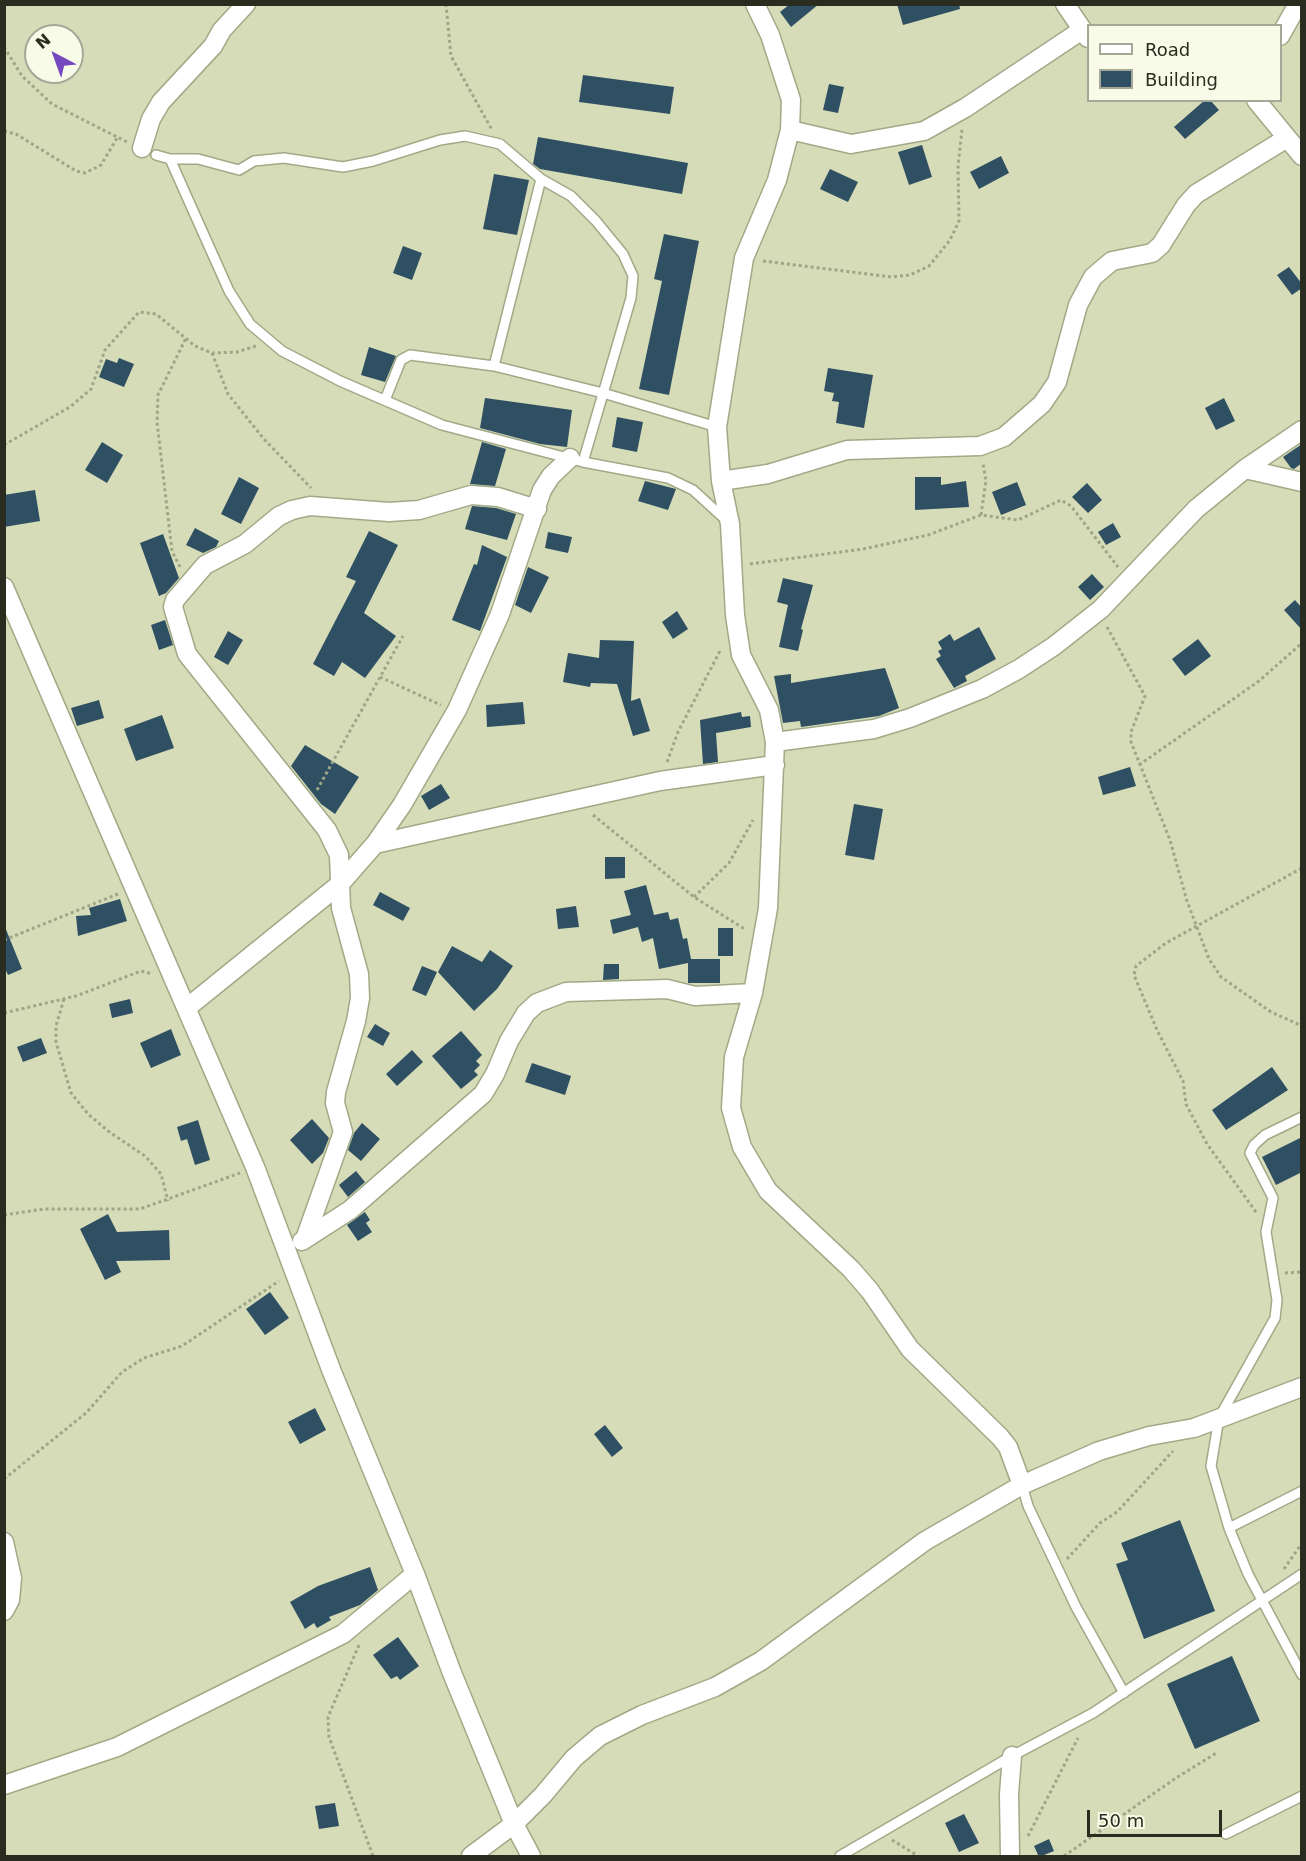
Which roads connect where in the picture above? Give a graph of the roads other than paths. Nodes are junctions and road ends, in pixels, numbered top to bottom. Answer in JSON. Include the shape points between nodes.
{"nodes":[{"id":1,"x":246,"y":4,"type":"edge"},
{"id":2,"x":755,"y":4,"type":"edge"},
{"id":3,"x":1065,"y":4,"type":"edge"},
{"id":4,"x":1298,"y":4,"type":"edge"},
{"id":5,"x":1085,"y":34,"type":"edge"},
{"id":6,"x":1282,"y":34,"type":"edge"},
{"id":7,"x":1258,"y":102,"type":"edge"},
{"id":8,"x":790,"y":130,"type":"junction"},
{"id":9,"x":1287,"y":138,"type":"junction"},
{"id":10,"x":149,"y":151,"type":"joint"},
{"id":11,"x":1302,"y":156,"type":"edge"},
{"id":12,"x":170,"y":159,"type":"junction"},
{"id":13,"x":541,"y":179,"type":"junction"},
{"id":14,"x":494,"y":366,"type":"junction"},
{"id":15,"x":603,"y":393,"type":"junction"},
{"id":16,"x":384,"y":400,"type":"junction"},
{"id":17,"x":717,"y":428,"type":"junction"},
{"id":18,"x":1302,"y":430,"type":"edge"},
{"id":19,"x":576,"y":460,"type":"junction"},
{"id":20,"x":1245,"y":469,"type":"junction"},
{"id":21,"x":721,"y":481,"type":"junction"},
{"id":22,"x":1302,"y":482,"type":"edge"},
{"id":23,"x":537,"y":509,"type":"junction"},
{"id":24,"x":730,"y":524,"type":"junction"},
{"id":25,"x":4,"y":587,"type":"edge"},
{"id":26,"x":775,"y":742,"type":"junction"},
{"id":27,"x":776,"y":765,"type":"junction"},
{"id":28,"x":375,"y":844,"type":"junction"},
{"id":29,"x":340,"y":884,"type":"junction"},
{"id":30,"x":753,"y":993,"type":"junction"},
{"id":31,"x":188,"y":1007,"type":"junction"},
{"id":32,"x":1302,"y":1118,"type":"edge"},
{"id":33,"x":305,"y":1239,"type":"junction"},
{"id":34,"x":288,"y":1250,"type":"junction"},
{"id":35,"x":1302,"y":1387,"type":"edge"},
{"id":36,"x":1219,"y":1418,"type":"junction"},
{"id":37,"x":1022,"y":1485,"type":"junction"},
{"id":38,"x":1302,"y":1491,"type":"edge"},
{"id":39,"x":1229,"y":1528,"type":"junction"},
{"id":40,"x":4,"y":1542,"type":"edge"},
{"id":41,"x":415,"y":1574,"type":"junction"},
{"id":42,"x":1302,"y":1574,"type":"edge"},
{"id":43,"x":1262,"y":1600,"type":"junction"},
{"id":44,"x":4,"y":1611,"type":"edge"},
{"id":45,"x":1302,"y":1676,"type":"edge"},
{"id":46,"x":1124,"y":1693,"type":"junction"},
{"id":47,"x":1012,"y":1756,"type":"junction"},
{"id":48,"x":4,"y":1785,"type":"edge"},
{"id":49,"x":1302,"y":1796,"type":"edge"},
{"id":50,"x":514,"y":1824,"type":"junction"},
{"id":51,"x":1227,"y":1834,"type":"dead end"},
{"id":52,"x":471,"y":1857,"type":"edge"},
{"id":53,"x":531,"y":1857,"type":"edge"},
{"id":54,"x":840,"y":1857,"type":"edge"},
{"id":55,"x":1010,"y":1857,"type":"edge"}],
"edges":[{"from":1,"to":10,"type":"street","via":[[161,102],[151,119]]},
{"from":2,"to":8,"type":"street","via":[[786,78],[791,100]]},
{"from":3,"to":5,"type":"street"},
{"from":4,"to":6,"type":"street"},
{"from":5,"to":8,"type":"street","via":[[924,131],[851,144]]},
{"from":7,"to":9,"type":"street"},
{"from":8,"to":17,"type":"street","via":[[777,180],[744,258]]},
{"from":9,"to":11,"type":"street"},
{"from":9,"to":21,"type":"street","via":[[1196,194],[1152,253],[1112,261],[1092,277],[1078,305],[1060,372],[1050,393],[1004,437],[980,446],[847,450],[768,474]]},
{"from":10,"to":12,"type":"lane"},
{"from":12,"to":13,"type":"lane","via":[[198,159],[239,170],[261,159],[284,158],[343,167],[465,136],[500,144]]},
{"from":12,"to":16,"type":"lane","via":[[229,291],[250,324],[282,351]]},
{"from":13,"to":14,"type":"lane"},
{"from":13,"to":15,"type":"lane","via":[[571,196],[596,221],[623,254],[633,276],[631,298]]},
{"from":14,"to":15,"type":"lane"},
{"from":14,"to":16,"type":"lane","via":[[405,356]]},
{"from":15,"to":17,"type":"lane"},
{"from":15,"to":19,"type":"lane"},
{"from":16,"to":19,"type":"lane","via":[[442,425]]},
{"from":17,"to":21,"type":"street"},
{"from":18,"to":20,"type":"street"},
{"from":19,"to":23,"type":"street","via":[[545,484]]},
{"from":19,"to":24,"type":"lane","via":[[668,478],[693,490]]},
{"from":20,"to":22,"type":"street"},
{"from":20,"to":26,"type":"street","via":[[1196,508],[1101,609],[1019,669],[910,718],[866,732]]},
{"from":21,"to":24,"type":"street"},
{"from":23,"to":28,"type":"street","via":[[500,614],[457,710]]},
{"from":23,"to":29,"type":"street","via":[[498,497],[471,495],[419,510],[389,512],[310,506],[279,516],[245,544],[205,565],[175,600],[173,607],[187,654],[327,830],[339,855]]},
{"from":24,"to":26,"type":"street","via":[[741,655],[769,710]]},
{"from":25,"to":31,"type":"street"},
{"from":26,"to":27,"type":"street"},
{"from":27,"to":28,"type":"street","via":[[660,781]]},
{"from":27,"to":30,"type":"street","via":[[768,908]]},
{"from":28,"to":29,"type":"street"},
{"from":29,"to":31,"type":"street"},
{"from":29,"to":33,"type":"street","via":[[341,908],[359,974],[360,998],[334,1103],[343,1132]]},
{"from":30,"to":33,"type":"street","via":[[695,996],[667,988],[566,992],[546,998],[526,1013],[483,1094],[350,1210]]},
{"from":30,"to":37,"type":"street","via":[[734,1057],[731,1108],[735,1128],[755,1171],[768,1191],[858,1276],[910,1349],[1000,1437],[1008,1447]]},
{"from":31,"to":34,"type":"street"},
{"from":32,"to":36,"type":"lane","via":[[1265,1135],[1250,1152],[1273,1198],[1266,1232],[1277,1300],[1275,1318]]},
{"from":33,"to":34,"type":"street"},
{"from":34,"to":41,"type":"street"},
{"from":35,"to":36,"type":"street"},
{"from":36,"to":37,"type":"street","via":[[1194,1428],[1099,1451]]},
{"from":36,"to":39,"type":"lane","via":[[1211,1466]]},
{"from":37,"to":46,"type":"lane","via":[[1057,1569]]},
{"from":37,"to":50,"type":"street","via":[[925,1541],[761,1661],[715,1687],[600,1736],[574,1758]]},
{"from":38,"to":39,"type":"lane"},
{"from":39,"to":43,"type":"lane"},
{"from":40,"to":44,"type":"street","via":[[12,1578],[10,1600]]},
{"from":41,"to":48,"type":"street","via":[[343,1634],[117,1747]]},
{"from":41,"to":50,"type":"street"},
{"from":42,"to":43,"type":"lane"},
{"from":43,"to":45,"type":"lane"},
{"from":43,"to":46,"type":"lane"},
{"from":46,"to":47,"type":"lane"},
{"from":47,"to":54,"type":"lane"},
{"from":47,"to":55,"type":"street","via":[[1008,1794]]},
{"from":49,"to":51,"type":"lane"},
{"from":50,"to":52,"type":"street"},
{"from":50,"to":53,"type":"street"}]}
